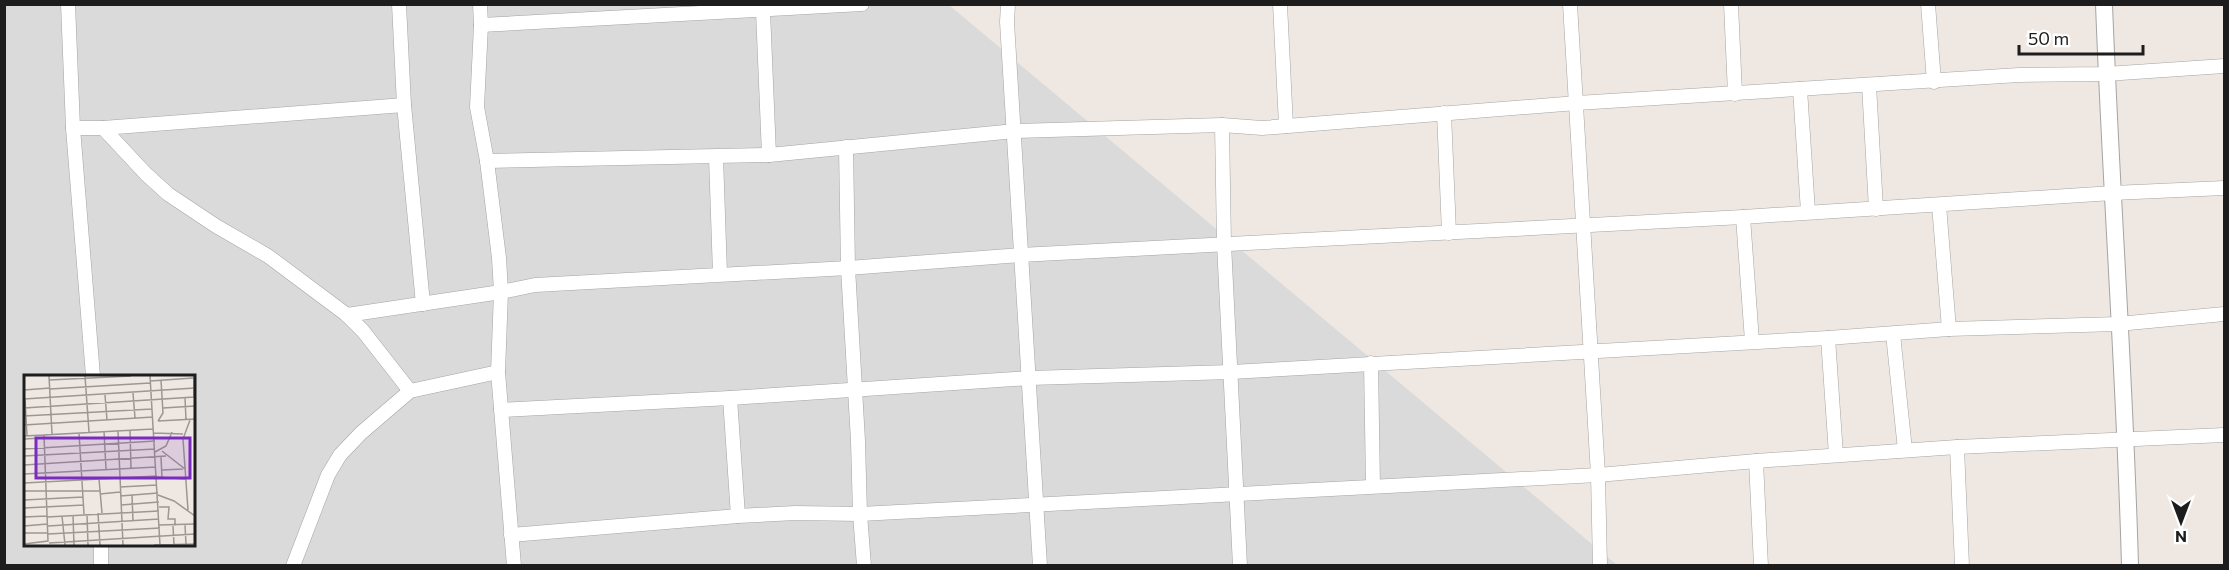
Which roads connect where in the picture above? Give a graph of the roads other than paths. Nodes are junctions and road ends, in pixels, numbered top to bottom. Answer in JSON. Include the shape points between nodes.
{"nodes":[{"id":1,"x":68,"y":4,"type":"edge"},
{"id":2,"x":399,"y":4,"type":"edge"},
{"id":3,"x":480,"y":4,"type":"edge"},
{"id":4,"x":862,"y":4,"type":"edge"},
{"id":5,"x":1008,"y":4,"type":"edge"},
{"id":6,"x":1280,"y":4,"type":"edge"},
{"id":7,"x":1570,"y":4,"type":"edge"},
{"id":8,"x":1731,"y":4,"type":"edge"},
{"id":9,"x":1928,"y":4,"type":"edge"},
{"id":10,"x":2104,"y":4,"type":"edge"},
{"id":11,"x":856,"y":5,"type":"edge"},
{"id":12,"x":653,"y":10,"type":"edge"},
{"id":13,"x":763,"y":11,"type":"junction"},
{"id":14,"x":481,"y":25,"type":"junction"},
{"id":15,"x":2224,"y":66,"type":"edge"},
{"id":16,"x":2106,"y":74,"type":"junction"},
{"id":17,"x":1934,"y":82,"type":"junction"},
{"id":18,"x":1869,"y":85,"type":"junction"},
{"id":19,"x":1800,"y":89,"type":"junction"},
{"id":20,"x":1735,"y":94,"type":"junction"},
{"id":21,"x":1577,"y":103,"type":"junction"},
{"id":22,"x":404,"y":105,"type":"junction"},
{"id":23,"x":1444,"y":113,"type":"junction"},
{"id":24,"x":1222,"y":125,"type":"junction"},
{"id":25,"x":1286,"y":126,"type":"junction"},
{"id":26,"x":73,"y":128,"type":"junction"},
{"id":27,"x":102,"y":128,"type":"junction"},
{"id":28,"x":1015,"y":131,"type":"junction"},
{"id":29,"x":846,"y":147,"type":"junction"},
{"id":30,"x":769,"y":155,"type":"junction"},
{"id":31,"x":716,"y":157,"type":"junction"},
{"id":32,"x":487,"y":161,"type":"junction"},
{"id":33,"x":2224,"y":188,"type":"edge"},
{"id":34,"x":2113,"y":193,"type":"junction"},
{"id":35,"x":1939,"y":205,"type":"junction"},
{"id":36,"x":1875,"y":209,"type":"junction"},
{"id":37,"x":1808,"y":212,"type":"junction"},
{"id":38,"x":1743,"y":217,"type":"junction"},
{"id":39,"x":1584,"y":226,"type":"junction"},
{"id":40,"x":1449,"y":233,"type":"junction"},
{"id":41,"x":1224,"y":244,"type":"junction"},
{"id":42,"x":1020,"y":255,"type":"junction"},
{"id":43,"x":848,"y":268,"type":"junction"},
{"id":44,"x":720,"y":274,"type":"junction"},
{"id":45,"x":501,"y":292,"type":"junction"},
{"id":46,"x":423,"y":304,"type":"junction"},
{"id":47,"x":2224,"y":314,"type":"edge"},
{"id":48,"x":347,"y":315,"type":"junction"},
{"id":49,"x":2118,"y":324,"type":"junction"},
{"id":50,"x":1949,"y":328,"type":"junction"},
{"id":51,"x":1893,"y":333,"type":"junction"},
{"id":52,"x":1828,"y":338,"type":"junction"},
{"id":53,"x":1752,"y":341,"type":"junction"},
{"id":54,"x":1590,"y":350,"type":"junction"},
{"id":55,"x":1371,"y":363,"type":"junction"},
{"id":56,"x":498,"y":372,"type":"junction"},
{"id":57,"x":1231,"y":372,"type":"junction"},
{"id":58,"x":93,"y":375,"type":"edge"},
{"id":59,"x":1030,"y":378,"type":"junction"},
{"id":60,"x":855,"y":389,"type":"junction"},
{"id":61,"x":410,"y":391,"type":"junction"},
{"id":62,"x":730,"y":398,"type":"junction"},
{"id":63,"x":501,"y":410,"type":"junction"},
{"id":64,"x":2224,"y":435,"type":"edge"},
{"id":65,"x":2126,"y":440,"type":"junction"},
{"id":66,"x":1957,"y":447,"type":"junction"},
{"id":67,"x":1905,"y":450,"type":"junction"},
{"id":68,"x":1836,"y":455,"type":"junction"},
{"id":69,"x":1756,"y":461,"type":"junction"},
{"id":70,"x":1598,"y":475,"type":"junction"},
{"id":71,"x":1373,"y":486,"type":"junction"},
{"id":72,"x":1236,"y":493,"type":"junction"},
{"id":73,"x":1037,"y":504,"type":"junction"},
{"id":74,"x":860,"y":514,"type":"junction"},
{"id":75,"x":738,"y":516,"type":"junction"},
{"id":76,"x":511,"y":535,"type":"junction"},
{"id":77,"x":101,"y":546,"type":"edge"},
{"id":78,"x":101,"y":566,"type":"edge"},
{"id":79,"x":293,"y":566,"type":"edge"},
{"id":80,"x":514,"y":566,"type":"edge"},
{"id":81,"x":864,"y":566,"type":"edge"},
{"id":82,"x":1040,"y":566,"type":"edge"},
{"id":83,"x":1240,"y":566,"type":"edge"},
{"id":84,"x":1600,"y":566,"type":"edge"},
{"id":85,"x":1761,"y":566,"type":"edge"},
{"id":86,"x":1962,"y":566,"type":"edge"},
{"id":87,"x":2130,"y":566,"type":"edge"}],
"edges":[{"from":1,"to":26,"type":"street"},
{"from":2,"to":22,"type":"street"},
{"from":3,"to":14,"type":"street"},
{"from":4,"to":11,"type":"street"},
{"from":5,"to":28,"type":"street"},
{"from":6,"to":25,"type":"street"},
{"from":7,"to":21,"type":"street"},
{"from":8,"to":20,"type":"street"},
{"from":9,"to":17,"type":"street"},
{"from":10,"to":16,"type":"street"},
{"from":11,"to":13,"type":"street"},
{"from":12,"to":13,"type":"street"},
{"from":12,"to":14,"type":"street"},
{"from":13,"to":30,"type":"street"},
{"from":14,"to":32,"type":"street","via":[[477,107]]},
{"from":15,"to":16,"type":"street"},
{"from":16,"to":17,"type":"street","via":[[2019,75]]},
{"from":16,"to":34,"type":"street"},
{"from":17,"to":18,"type":"street"},
{"from":18,"to":19,"type":"street"},
{"from":18,"to":36,"type":"street"},
{"from":19,"to":20,"type":"street"},
{"from":19,"to":37,"type":"street"},
{"from":20,"to":21,"type":"street"},
{"from":21,"to":23,"type":"street"},
{"from":21,"to":39,"type":"street"},
{"from":22,"to":27,"type":"street"},
{"from":22,"to":46,"type":"street"},
{"from":23,"to":25,"type":"street"},
{"from":23,"to":40,"type":"street"},
{"from":24,"to":25,"type":"street"},
{"from":24,"to":28,"type":"street"},
{"from":24,"to":41,"type":"street"},
{"from":26,"to":27,"type":"street"},
{"from":26,"to":58,"type":"street"},
{"from":27,"to":48,"type":"street","via":[[168,194],[268,256]]},
{"from":28,"to":29,"type":"street"},
{"from":28,"to":42,"type":"street"},
{"from":29,"to":30,"type":"street"},
{"from":29,"to":43,"type":"street"},
{"from":30,"to":31,"type":"street"},
{"from":31,"to":32,"type":"street"},
{"from":31,"to":44,"type":"street"},
{"from":32,"to":45,"type":"street"},
{"from":33,"to":34,"type":"street"},
{"from":34,"to":35,"type":"street"},
{"from":34,"to":49,"type":"street"},
{"from":35,"to":36,"type":"street"},
{"from":35,"to":50,"type":"street"},
{"from":36,"to":37,"type":"street"},
{"from":37,"to":38,"type":"street"},
{"from":38,"to":39,"type":"street"},
{"from":38,"to":53,"type":"street"},
{"from":39,"to":40,"type":"street"},
{"from":39,"to":54,"type":"street"},
{"from":40,"to":41,"type":"street"},
{"from":41,"to":42,"type":"street"},
{"from":41,"to":57,"type":"street"},
{"from":42,"to":43,"type":"street"},
{"from":42,"to":59,"type":"street"},
{"from":43,"to":44,"type":"street"},
{"from":43,"to":60,"type":"street"},
{"from":44,"to":45,"type":"street","via":[[535,285]]},
{"from":45,"to":46,"type":"street"},
{"from":45,"to":56,"type":"street"},
{"from":46,"to":48,"type":"street"},
{"from":47,"to":49,"type":"street"},
{"from":48,"to":61,"type":"street"},
{"from":49,"to":50,"type":"street"},
{"from":49,"to":65,"type":"street"},
{"from":50,"to":51,"type":"street"},
{"from":51,"to":52,"type":"street"},
{"from":51,"to":67,"type":"street"},
{"from":52,"to":53,"type":"street"},
{"from":52,"to":68,"type":"street"},
{"from":53,"to":54,"type":"street"},
{"from":54,"to":55,"type":"street"},
{"from":54,"to":70,"type":"street"},
{"from":55,"to":57,"type":"street"},
{"from":55,"to":71,"type":"street"},
{"from":56,"to":61,"type":"street"},
{"from":56,"to":63,"type":"street"},
{"from":57,"to":59,"type":"street"},
{"from":57,"to":72,"type":"street"},
{"from":59,"to":60,"type":"street"},
{"from":59,"to":73,"type":"street"},
{"from":60,"to":62,"type":"street"},
{"from":60,"to":74,"type":"street"},
{"from":61,"to":79,"type":"street","via":[[340,455],[328,475]]},
{"from":62,"to":63,"type":"street"},
{"from":62,"to":75,"type":"street"},
{"from":63,"to":76,"type":"street"},
{"from":64,"to":65,"type":"street"},
{"from":65,"to":66,"type":"street"},
{"from":65,"to":87,"type":"street"},
{"from":66,"to":67,"type":"street"},
{"from":66,"to":86,"type":"street"},
{"from":67,"to":68,"type":"street"},
{"from":68,"to":69,"type":"street"},
{"from":69,"to":70,"type":"street"},
{"from":69,"to":85,"type":"street"},
{"from":70,"to":71,"type":"street"},
{"from":70,"to":84,"type":"street"},
{"from":71,"to":72,"type":"street"},
{"from":72,"to":73,"type":"street"},
{"from":72,"to":83,"type":"street"},
{"from":73,"to":74,"type":"street"},
{"from":73,"to":82,"type":"street"},
{"from":74,"to":75,"type":"street"},
{"from":74,"to":81,"type":"street"},
{"from":75,"to":76,"type":"street"},
{"from":76,"to":80,"type":"street"},
{"from":77,"to":78,"type":"street"}]}
